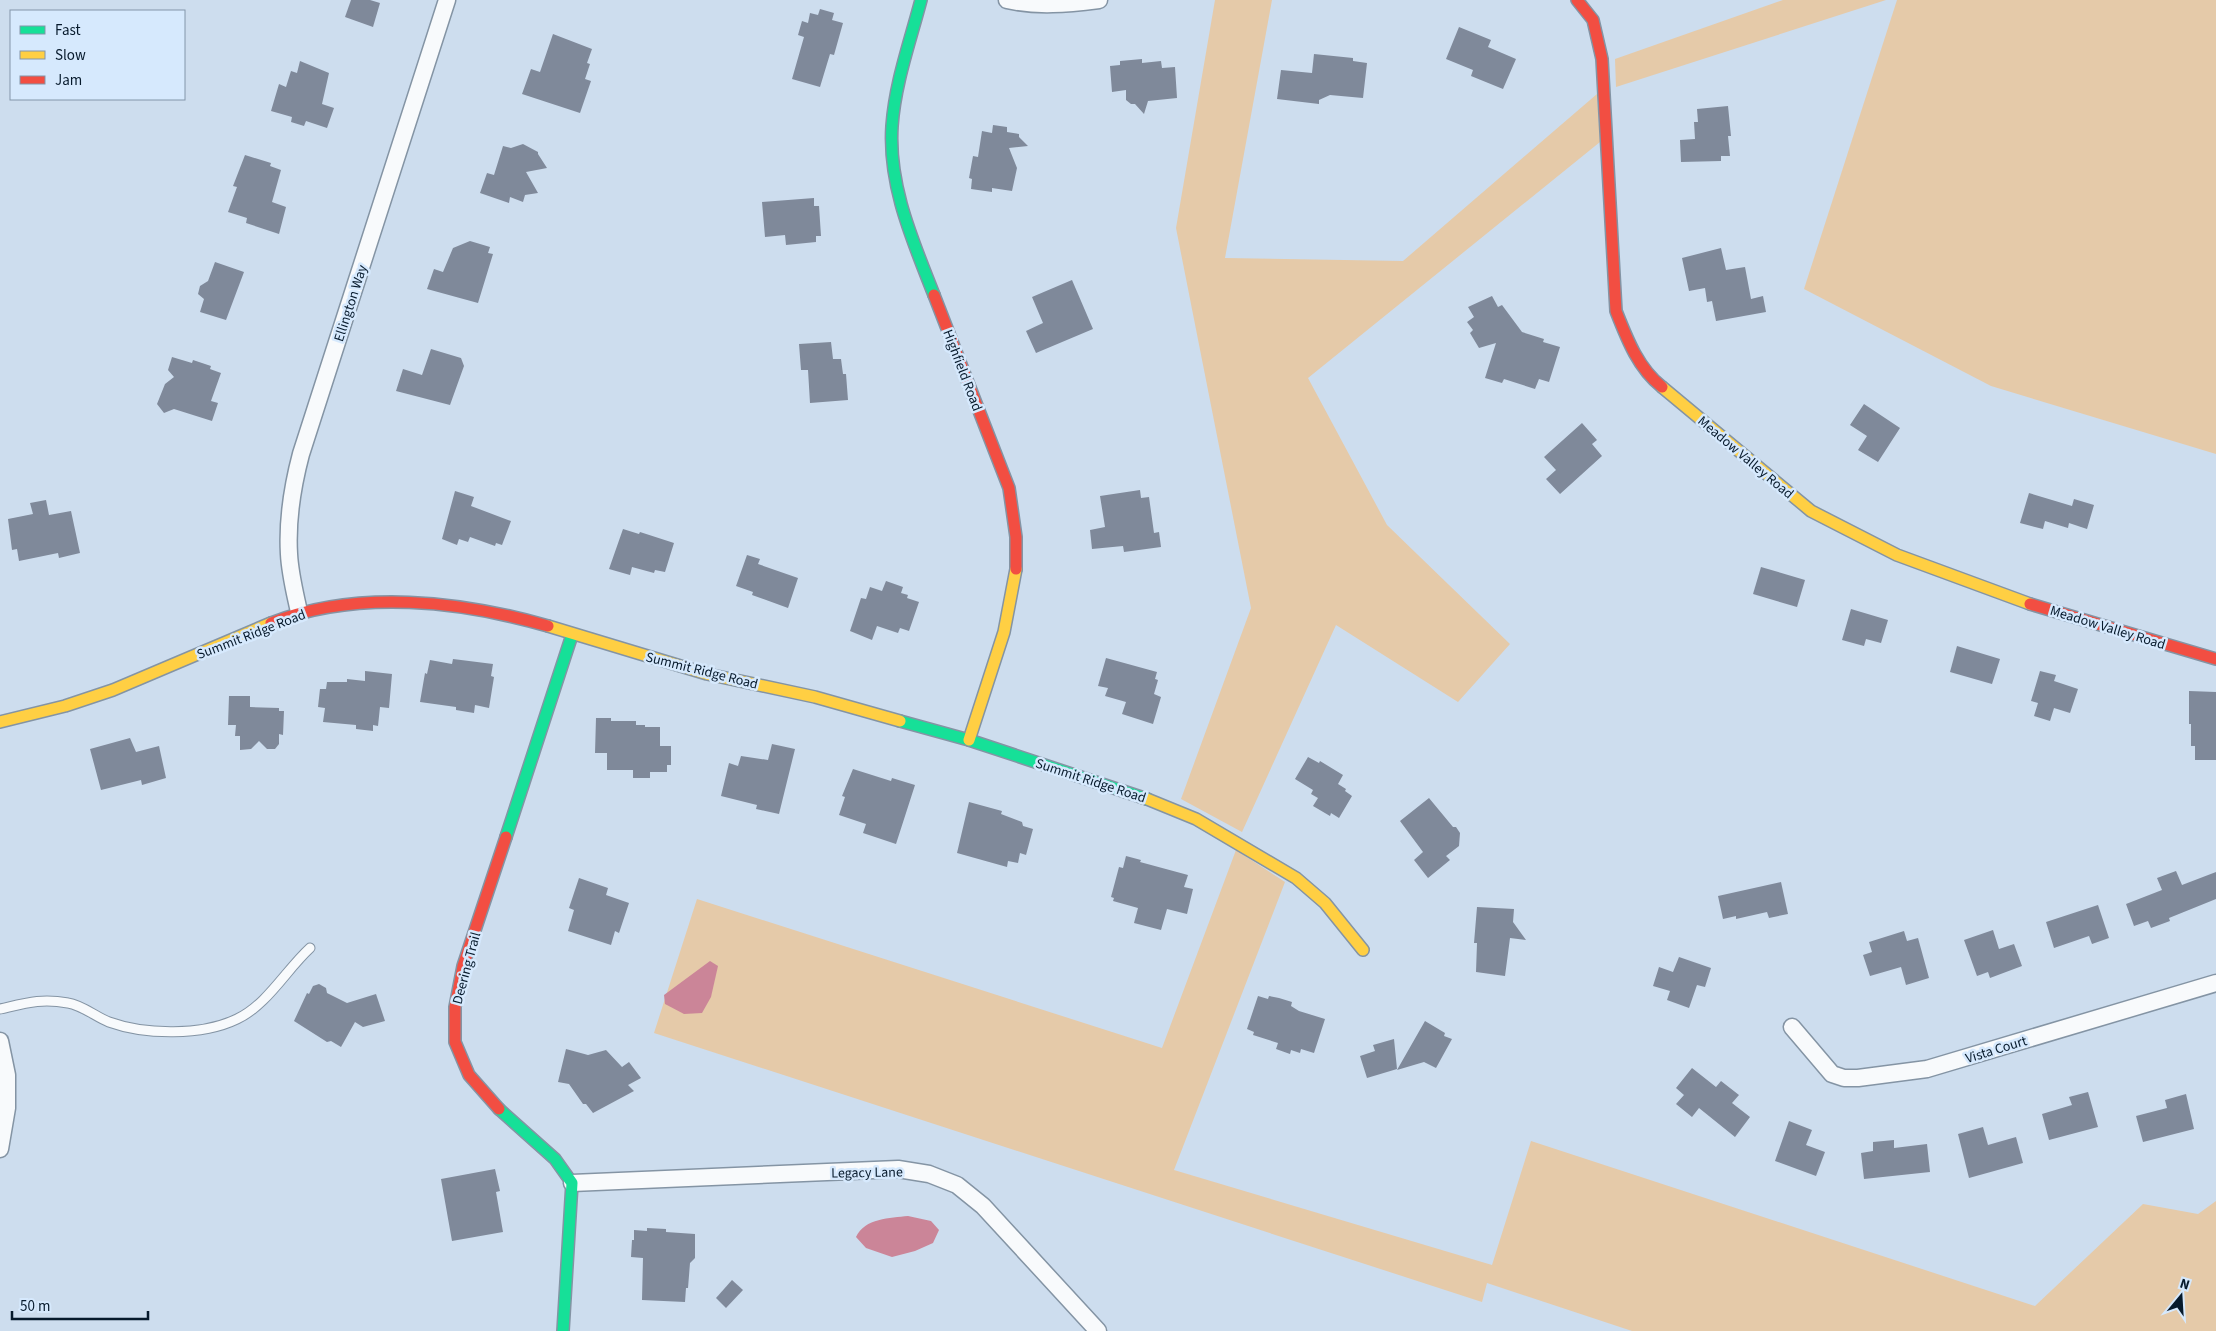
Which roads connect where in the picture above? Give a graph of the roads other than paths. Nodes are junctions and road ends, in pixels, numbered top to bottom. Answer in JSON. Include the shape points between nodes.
{"nodes":[{"id":1,"x":447,"y":0,"type":"edge"},
{"id":2,"x":922,"y":0,"type":"edge"},
{"id":3,"x":1007,"y":0,"type":"edge"},
{"id":4,"x":1099,"y":0,"type":"edge"},
{"id":5,"x":1577,"y":0,"type":"edge"},
{"id":6,"x":298,"y":612,"type":"junction"},
{"id":7,"x":572,"y":635,"type":"junction"},
{"id":8,"x":2216,"y":659,"type":"edge"},
{"id":9,"x":0,"y":722,"type":"edge"},
{"id":10,"x":969,"y":740,"type":"junction"},
{"id":11,"x":310,"y":948,"type":"dead end"},
{"id":12,"x":1362,"y":950,"type":"dead end"},
{"id":13,"x":2216,"y":983,"type":"edge"},
{"id":14,"x":0,"y":1009,"type":"edge"},
{"id":15,"x":1792,"y":1027,"type":"dead end"},
{"id":16,"x":0,"y":1041,"type":"edge"},
{"id":17,"x":0,"y":1148,"type":"edge"},
{"id":18,"x":572,"y":1183,"type":"junction"},
{"id":19,"x":563,"y":1331,"type":"edge"},
{"id":20,"x":1098,"y":1331,"type":"edge"}],
"edges":[{"from":1,"to":6,"type":"street","name":"Ellington Way","via":[[292,487],[289,556]]},
{"from":2,"to":10,"type":"street","name":"Highfield Road","via":[[897,88],[892,144],[897,187],[906,221],[1009,488],[1016,525],[1016,568],[1010,603]]},
{"from":3,"to":4,"type":"street","via":[[1029,5]]},
{"from":5,"to":8,"type":"street","name":"Meadow Valley Road","via":[[1593,20],[1602,59],[1616,311],[1630,346],[1652,379],[1811,511],[1897,555],[2011,598]]},
{"from":6,"to":7,"type":"street","name":"Summit Ridge Road","via":[[372,603],[428,602],[506,614]]},
{"from":6,"to":9,"type":"street","name":"Summit Ridge Road","via":[[113,690],[66,706]]},
{"from":7,"to":10,"type":"street","name":"Summit Ridge Road","via":[[707,674],[815,697]]},
{"from":7,"to":18,"type":"street","name":"Deering Trail","via":[[463,966],[454,1007],[455,1042],[468,1075],[496,1106],[555,1160]]},
{"from":10,"to":12,"type":"street","name":"Summit Ridge Road","via":[[1160,803],[1196,819],[1296,878],[1325,903]]},
{"from":11,"to":14,"type":"lane","via":[[258,1005],[237,1019],[198,1032],[138,1028],[110,1022],[71,1003],[42,1000]]},
{"from":13,"to":15,"type":"street","name":"Vista Court","via":[[1927,1069],[1858,1078],[1832,1074]]},
{"from":16,"to":17,"type":"street","via":[[7,1075],[7,1108]]},
{"from":18,"to":19,"type":"street"},
{"from":18,"to":20,"type":"street","name":"Legacy Lane","via":[[898,1169],[929,1174],[957,1185],[983,1206]]}]}
